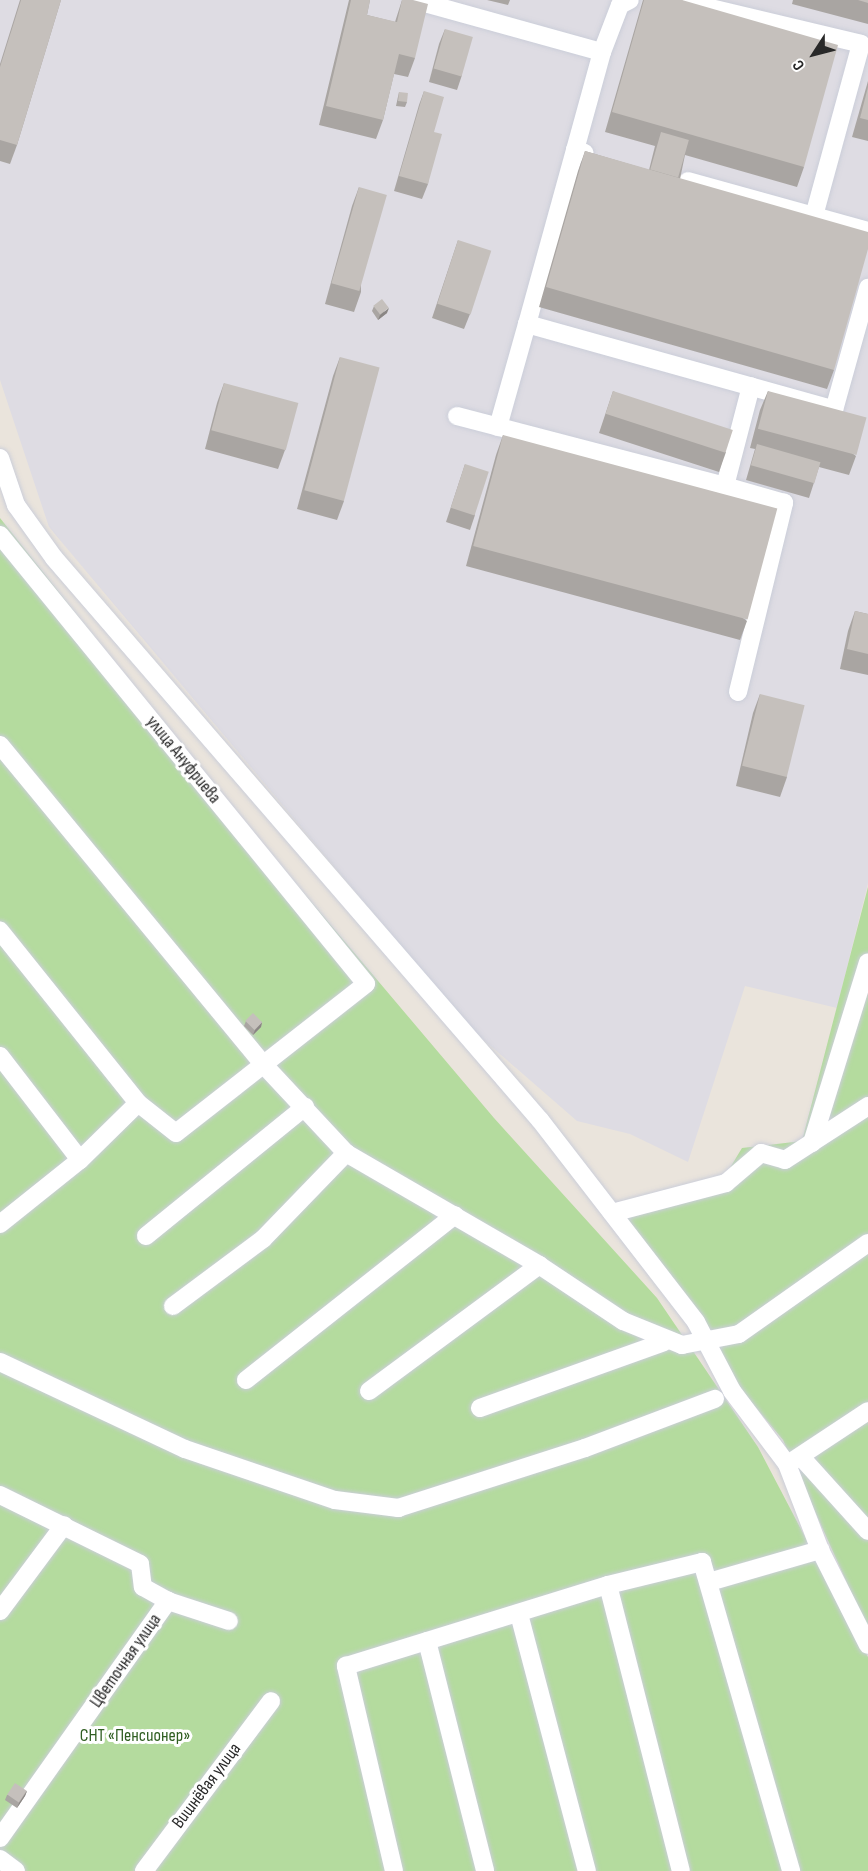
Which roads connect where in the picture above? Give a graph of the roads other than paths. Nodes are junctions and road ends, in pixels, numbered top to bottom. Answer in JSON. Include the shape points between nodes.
{"nodes":[{"id":1,"x":414,"y":0,"type":"edge"},
{"id":2,"x":630,"y":0,"type":"edge"},
{"id":3,"x":677,"y":0,"type":"edge"},
{"id":4,"x":864,"y":45,"type":"edge"},
{"id":5,"x":602,"y":52,"type":"junction"},
{"id":6,"x":575,"y":150,"type":"junction"},
{"id":7,"x":607,"y":159,"type":"edge"},
{"id":8,"x":678,"y":178,"type":"edge"},
{"id":9,"x":813,"y":216,"type":"junction"},
{"id":10,"x":868,"y":231,"type":"edge"},
{"id":11,"x":868,"y":288,"type":"edge"},
{"id":12,"x":527,"y":324,"type":"junction"},
{"id":13,"x":751,"y":386,"type":"junction"},
{"id":14,"x":457,"y":416,"type":"dead end"},
{"id":15,"x":498,"y":427,"type":"junction"},
{"id":16,"x":0,"y":458,"type":"edge"},
{"id":17,"x":725,"y":486,"type":"junction"},
{"id":18,"x":0,"y":535,"type":"edge"},
{"id":19,"x":738,"y":692,"type":"dead end"},
{"id":20,"x":0,"y":745,"type":"edge"},
{"id":21,"x":0,"y":931,"type":"edge"},
{"id":22,"x":868,"y":962,"type":"edge"},
{"id":23,"x":866,"y":984,"type":"edge"},
{"id":24,"x":0,"y":1056,"type":"edge"},
{"id":25,"x":262,"y":1064,"type":"junction"},
{"id":26,"x":138,"y":1103,"type":"junction"},
{"id":27,"x":868,"y":1106,"type":"edge"},
{"id":28,"x":305,"y":1107,"type":"junction"},
{"id":29,"x":812,"y":1143,"type":"junction"},
{"id":30,"x":346,"y":1153,"type":"junction"},
{"id":31,"x":80,"y":1160,"type":"junction"},
{"id":32,"x":612,"y":1213,"type":"junction"},
{"id":33,"x":2,"y":1215,"type":"edge"},
{"id":34,"x":455,"y":1215,"type":"junction"},
{"id":35,"x":146,"y":1236,"type":"dead end"},
{"id":36,"x":868,"y":1243,"type":"edge"},
{"id":37,"x":539,"y":1265,"type":"junction"},
{"id":38,"x":173,"y":1306,"type":"dead end"},
{"id":39,"x":702,"y":1341,"type":"junction"},
{"id":40,"x":664,"y":1342,"type":"junction"},
{"id":41,"x":0,"y":1362,"type":"edge"},
{"id":42,"x":246,"y":1380,"type":"dead end"},
{"id":43,"x":369,"y":1391,"type":"dead end"},
{"id":44,"x":715,"y":1400,"type":"dead end"},
{"id":45,"x":480,"y":1408,"type":"dead end"},
{"id":46,"x":868,"y":1412,"type":"edge"},
{"id":47,"x":794,"y":1461,"type":"junction"},
{"id":48,"x":0,"y":1495,"type":"edge"},
{"id":49,"x":64,"y":1525,"type":"junction"},
{"id":50,"x":868,"y":1531,"type":"edge"},
{"id":51,"x":820,"y":1550,"type":"junction"},
{"id":52,"x":709,"y":1582,"type":"junction"},
{"id":53,"x":608,"y":1585,"type":"junction"},
{"id":54,"x":168,"y":1601,"type":"junction"},
{"id":55,"x":0,"y":1611,"type":"edge"},
{"id":56,"x":519,"y":1614,"type":"junction"},
{"id":57,"x":229,"y":1621,"type":"dead end"},
{"id":58,"x":428,"y":1641,"type":"junction"},
{"id":59,"x":868,"y":1645,"type":"edge"},
{"id":60,"x":271,"y":1701,"type":"dead end"},
{"id":61,"x":0,"y":1838,"type":"edge"},
{"id":62,"x":0,"y":1859,"type":"edge"},
{"id":63,"x":16,"y":1871,"type":"edge"},
{"id":64,"x":144,"y":1871,"type":"edge"},
{"id":65,"x":394,"y":1871,"type":"edge"},
{"id":66,"x":485,"y":1871,"type":"edge"},
{"id":67,"x":587,"y":1871,"type":"edge"},
{"id":68,"x":681,"y":1871,"type":"edge"},
{"id":69,"x":791,"y":1871,"type":"edge"}],
"edges":[{"from":1,"to":5,"type":"street"},
{"from":2,"to":5,"type":"street","via":[[620,5]]},
{"from":3,"to":4,"type":"street"},
{"from":4,"to":9,"type":"street"},
{"from":5,"to":6,"type":"street"},
{"from":6,"to":7,"type":"street"},
{"from":6,"to":12,"type":"street"},
{"from":8,"to":9,"type":"street"},
{"from":9,"to":10,"type":"street"},
{"from":11,"to":13,"type":"street","via":[[834,410]]},
{"from":12,"to":13,"type":"street"},
{"from":12,"to":15,"type":"street"},
{"from":13,"to":17,"type":"street"},
{"from":14,"to":15,"type":"street"},
{"from":15,"to":17,"type":"street"},
{"from":16,"to":32,"type":"street","via":[[16,505],[54,558],[540,1120]]},
{"from":17,"to":19,"type":"street","via":[[784,503]]},
{"from":18,"to":25,"type":"street","name":"улица Ануфриева","via":[[366,984]]},
{"from":20,"to":25,"type":"street"},
{"from":21,"to":26,"type":"street"},
{"from":22,"to":23,"type":"street"},
{"from":23,"to":29,"type":"street"},
{"from":24,"to":31,"type":"street"},
{"from":25,"to":26,"type":"street","via":[[176,1133]]},
{"from":25,"to":28,"type":"street"},
{"from":26,"to":31,"type":"street"},
{"from":27,"to":29,"type":"street"},
{"from":28,"to":30,"type":"street"},
{"from":28,"to":35,"type":"street"},
{"from":29,"to":32,"type":"street","via":[[785,1160],[761,1153],[726,1183]]},
{"from":30,"to":34,"type":"street"},
{"from":30,"to":38,"type":"street","via":[[263,1239]]},
{"from":31,"to":33,"type":"street"},
{"from":32,"to":39,"type":"street","via":[[696,1322]]},
{"from":34,"to":37,"type":"street"},
{"from":34,"to":42,"type":"street"},
{"from":36,"to":39,"type":"street","via":[[739,1334]]},
{"from":37,"to":40,"type":"street"},
{"from":37,"to":43,"type":"street"},
{"from":39,"to":40,"type":"street"},
{"from":39,"to":47,"type":"street"},
{"from":40,"to":45,"type":"street"},
{"from":41,"to":44,"type":"street","via":[[185,1449],[335,1500],[398,1508]]},
{"from":46,"to":47,"type":"street"},
{"from":47,"to":50,"type":"street","via":[[837,1491]]},
{"from":47,"to":51,"type":"street"},
{"from":48,"to":49,"type":"street"},
{"from":49,"to":54,"type":"street","via":[[140,1564],[143,1587]]},
{"from":49,"to":55,"type":"street"},
{"from":51,"to":52,"type":"street"},
{"from":51,"to":59,"type":"street"},
{"from":52,"to":53,"type":"street","via":[[702,1562]]},
{"from":52,"to":69,"type":"street"},
{"from":53,"to":56,"type":"street"},
{"from":53,"to":68,"type":"street"},
{"from":54,"to":57,"type":"street"},
{"from":54,"to":61,"type":"street","name":"Цветочная улица"},
{"from":56,"to":58,"type":"street"},
{"from":56,"to":67,"type":"street"},
{"from":58,"to":65,"type":"street","via":[[346,1666]]},
{"from":58,"to":66,"type":"street"},
{"from":60,"to":64,"type":"street","name":"Вишнёвая улица"},
{"from":62,"to":63,"type":"street"}]}
